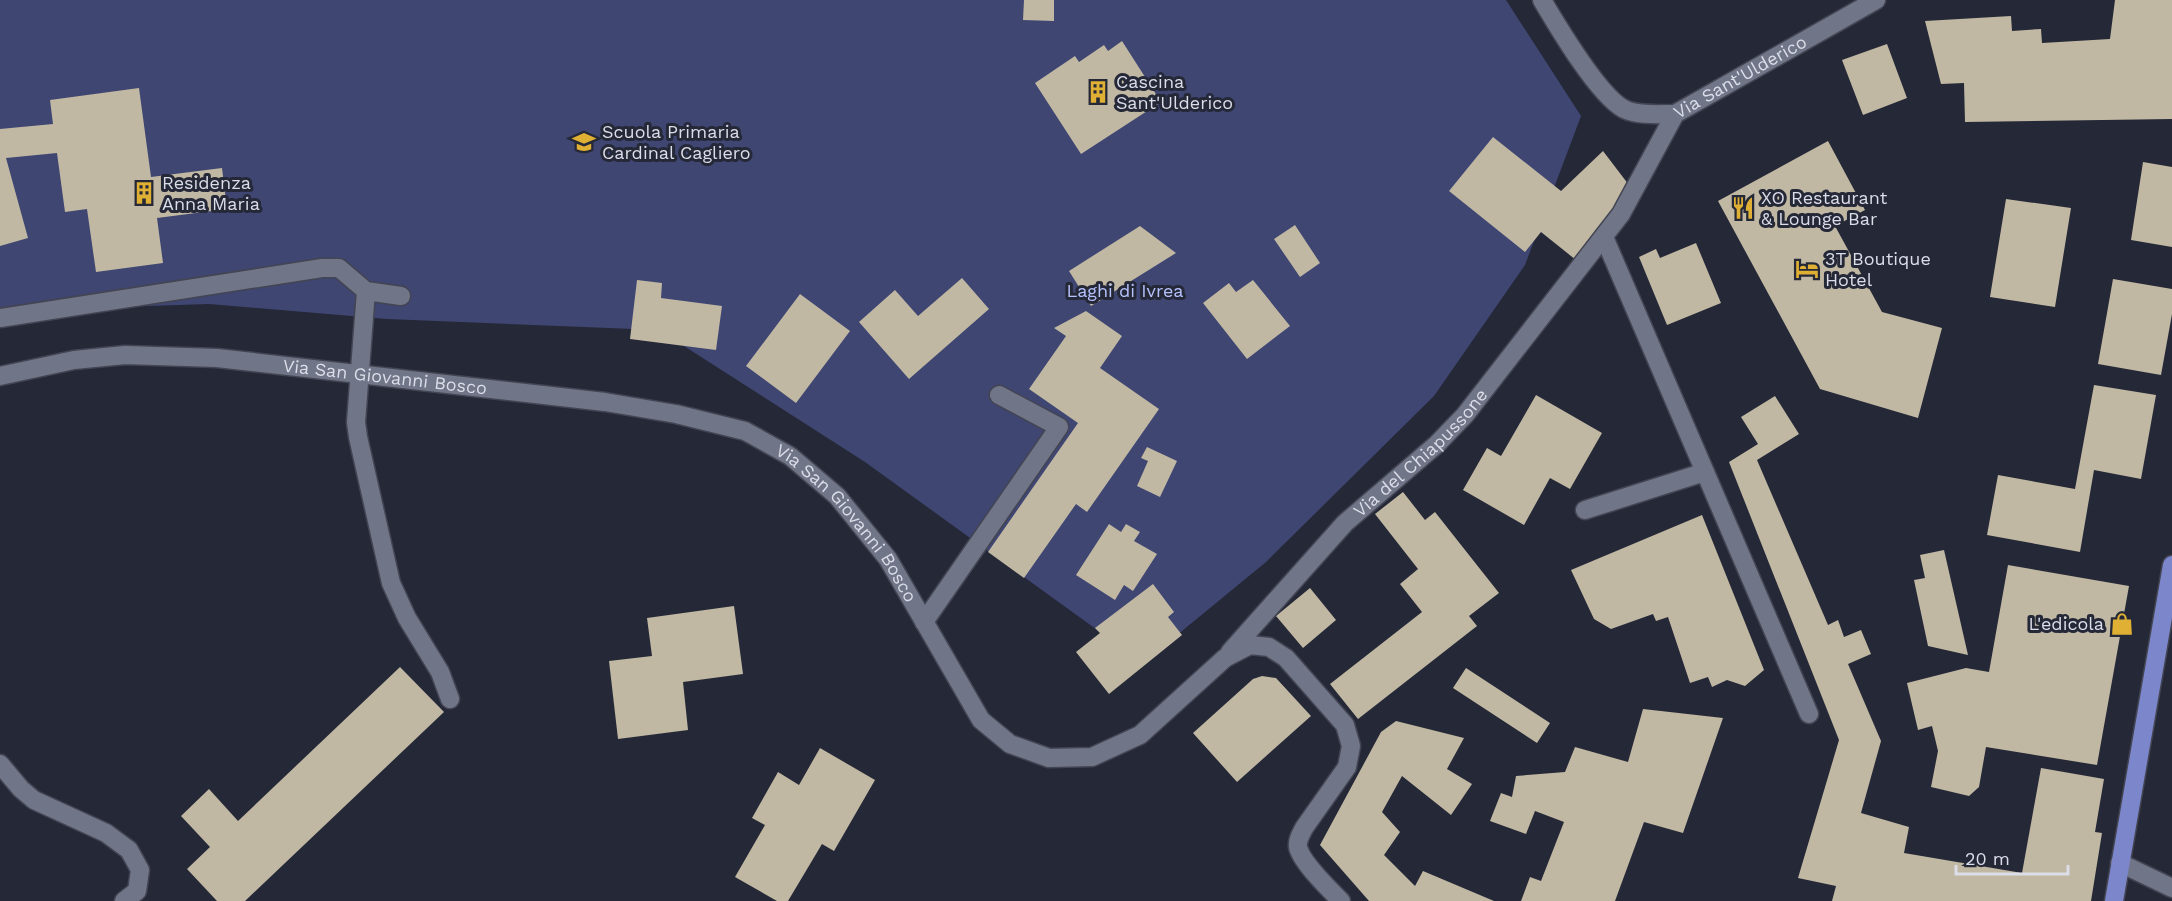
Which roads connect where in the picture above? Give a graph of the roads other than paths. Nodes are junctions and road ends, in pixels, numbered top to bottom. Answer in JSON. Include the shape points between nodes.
{"nodes":[{"id":1,"x":1542,"y":0,"type":"edge"},
{"id":2,"x":1876,"y":0,"type":"edge"},
{"id":3,"x":1675,"y":114,"type":"junction"},
{"id":4,"x":1604,"y":237,"type":"junction"},
{"id":5,"x":366,"y":291,"type":"junction"},
{"id":6,"x":401,"y":296,"type":"dead end"},
{"id":7,"x":0,"y":318,"type":"edge"},
{"id":8,"x":360,"y":375,"type":"junction"},
{"id":9,"x":0,"y":376,"type":"edge"},
{"id":10,"x":999,"y":395,"type":"dead end"},
{"id":11,"x":1705,"y":472,"type":"junction"},
{"id":12,"x":1585,"y":510,"type":"dead end"},
{"id":13,"x":2172,"y":565,"type":"edge"},
{"id":14,"x":924,"y":622,"type":"junction"},
{"id":15,"x":1225,"y":658,"type":"junction"},
{"id":16,"x":450,"y":699,"type":"dead end"},
{"id":17,"x":1809,"y":714,"type":"dead end"},
{"id":18,"x":0,"y":764,"type":"edge"},
{"id":19,"x":2120,"y":863,"type":"junction"},
{"id":20,"x":2172,"y":888,"type":"edge"},
{"id":21,"x":124,"y":901,"type":"edge"},
{"id":22,"x":1341,"y":901,"type":"edge"},
{"id":23,"x":2114,"y":901,"type":"edge"}],
"edges":[{"from":1,"to":3,"type":"street","name":"Via Sant'Ulderico","via":[[1610,97],[1625,109]]},
{"from":2,"to":3,"type":"street","name":"Via Sant'Ulderico"},
{"from":3,"to":4,"type":"street","name":"Via del Chiapussone","via":[[1622,214]]},
{"from":4,"to":11,"type":"street"},
{"from":4,"to":15,"type":"street","name":"Via del Chiapussone","via":[[1465,416],[1345,523]]},
{"from":5,"to":6,"type":"street"},
{"from":5,"to":7,"type":"street","via":[[339,268],[322,268]]},
{"from":5,"to":8,"type":"street"},
{"from":8,"to":9,"type":"street","name":"Via San Giovanni Bosco","via":[[217,358],[125,355],[74,360]]},
{"from":8,"to":14,"type":"street","name":"Via San Giovanni Bosco","via":[[605,402],[745,430],[790,456],[837,496],[888,559]]},
{"from":8,"to":16,"type":"street","via":[[356,423],[391,583],[440,672]]},
{"from":10,"to":14,"type":"street","via":[[1059,427]]},
{"from":11,"to":12,"type":"street"},
{"from":11,"to":17,"type":"street"},
{"from":13,"to":19,"type":"main road"},
{"from":14,"to":15,"type":"street","name":"Via San Giovanni Bosco","via":[[981,720],[1010,744],[1048,758],[1092,757],[1140,735]]},
{"from":15,"to":22,"type":"street","name":"Via San Giovanni Bosco","via":[[1250,645],[1269,647],[1286,658],[1345,725],[1351,746],[1347,767],[1304,828],[1298,846],[1304,859]]},
{"from":18,"to":21,"type":"street","via":[[34,800],[106,833],[129,850],[140,870],[137,891]]},
{"from":19,"to":20,"type":"street"},
{"from":19,"to":23,"type":"main road"}]}
